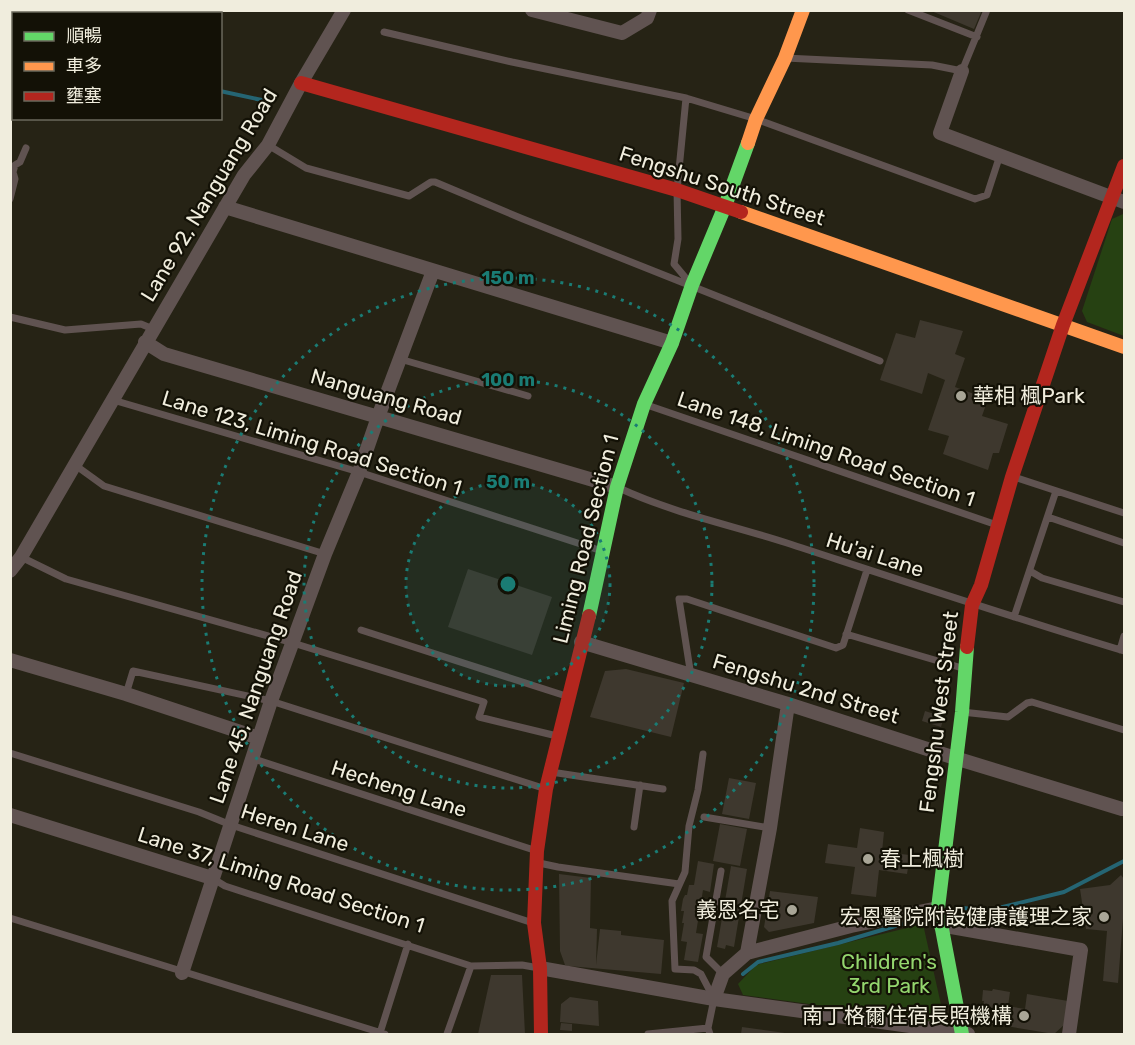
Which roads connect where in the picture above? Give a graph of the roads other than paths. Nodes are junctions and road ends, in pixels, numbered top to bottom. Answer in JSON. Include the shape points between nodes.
{"nodes":[{"id":1,"x":344,"y":10,"type":"edge"},
{"id":2,"x":532,"y":10,"type":"edge"},
{"id":3,"x":650,"y":10,"type":"edge"},
{"id":4,"x":803,"y":10,"type":"edge"},
{"id":5,"x":909,"y":10,"type":"edge"},
{"id":6,"x":987,"y":10,"type":"edge"},
{"id":7,"x":384,"y":32,"type":"dead end"},
{"id":8,"x":977,"y":37,"type":"junction"},
{"id":9,"x":785,"y":58,"type":"junction"},
{"id":10,"x":962,"y":71,"type":"junction"},
{"id":11,"x":301,"y":83,"type":"junction"},
{"id":12,"x":686,"y":98,"type":"junction"},
{"id":13,"x":756,"y":119,"type":"junction"},
{"id":14,"x":268,"y":145,"type":"junction"},
{"id":15,"x":26,"y":147,"type":"dead end"},
{"id":16,"x":1000,"y":155,"type":"junction"},
{"id":17,"x":1125,"y":166,"type":"edge"},
{"id":18,"x":678,"y":190,"type":"junction"},
{"id":19,"x":10,"y":199,"type":"edge"},
{"id":20,"x":1119,"y":200,"type":"edge"},
{"id":21,"x":725,"y":206,"type":"junction"},
{"id":22,"x":225,"y":207,"type":"junction"},
{"id":23,"x":433,"y":271,"type":"junction"},
{"id":24,"x":692,"y":285,"type":"junction"},
{"id":25,"x":10,"y":317,"type":"edge"},
{"id":26,"x":1063,"y":325,"type":"junction"},
{"id":27,"x":153,"y":329,"type":"junction"},
{"id":28,"x":145,"y":342,"type":"junction"},
{"id":29,"x":672,"y":343,"type":"junction"},
{"id":30,"x":1125,"y":347,"type":"edge"},
{"id":31,"x":400,"y":359,"type":"junction"},
{"id":32,"x":880,"y":361,"type":"dead end"},
{"id":33,"x":528,"y":396,"type":"dead end"},
{"id":34,"x":113,"y":400,"type":"junction"},
{"id":35,"x":644,"y":404,"type":"junction"},
{"id":36,"x":378,"y":417,"type":"junction"},
{"id":37,"x":75,"y":465,"type":"junction"},
{"id":38,"x":359,"y":472,"type":"junction"},
{"id":39,"x":1012,"y":477,"type":"junction"},
{"id":40,"x":617,"y":486,"type":"junction"},
{"id":41,"x":1056,"y":491,"type":"junction"},
{"id":42,"x":1125,"y":513,"type":"edge"},
{"id":43,"x":1048,"y":517,"type":"junction"},
{"id":44,"x":997,"y":525,"type":"junction"},
{"id":45,"x":1125,"y":543,"type":"edge"},
{"id":46,"x":604,"y":552,"type":"junction"},
{"id":47,"x":325,"y":554,"type":"junction"},
{"id":48,"x":21,"y":557,"type":"junction"},
{"id":49,"x":867,"y":570,"type":"junction"},
{"id":50,"x":1030,"y":571,"type":"junction"},
{"id":51,"x":10,"y":572,"type":"edge"},
{"id":52,"x":1125,"y":602,"type":"edge"},
{"id":53,"x":972,"y":604,"type":"junction"},
{"id":54,"x":1014,"y":617,"type":"junction"},
{"id":55,"x":361,"y":630,"type":"dead end"},
{"id":56,"x":846,"y":634,"type":"junction"},
{"id":57,"x":1125,"y":636,"type":"edge"},
{"id":58,"x":581,"y":642,"type":"junction"},
{"id":59,"x":294,"y":643,"type":"junction"},
{"id":60,"x":1122,"y":651,"type":"edge"},
{"id":61,"x":10,"y":660,"type":"edge"},
{"id":62,"x":964,"y":668,"type":"junction"},
{"id":63,"x":691,"y":676,"type":"junction"},
{"id":64,"x":126,"y":694,"type":"junction"},
{"id":65,"x":568,"y":697,"type":"junction"},
{"id":66,"x":272,"y":701,"type":"junction"},
{"id":67,"x":788,"y":704,"type":"junction"},
{"id":68,"x":962,"y":712,"type":"junction"},
{"id":69,"x":1125,"y":730,"type":"edge"},
{"id":70,"x":559,"y":736,"type":"junction"},
{"id":71,"x":259,"y":738,"type":"junction"},
{"id":72,"x":10,"y":753,"type":"edge"},
{"id":73,"x":703,"y":754,"type":"dead end"},
{"id":74,"x":251,"y":758,"type":"junction"},
{"id":75,"x":955,"y":758,"type":"junction"},
{"id":76,"x":551,"y":772,"type":"junction"},
{"id":77,"x":639,"y":785,"type":"junction"},
{"id":78,"x":546,"y":789,"type":"junction"},
{"id":79,"x":663,"y":789,"type":"dead end"},
{"id":80,"x":1122,"y":808,"type":"dead end"},
{"id":81,"x":11,"y":817,"type":"edge"},
{"id":82,"x":704,"y":817,"type":"dead end"},
{"id":83,"x":231,"y":825,"type":"junction"},
{"id":84,"x":634,"y":827,"type":"dead end"},
{"id":85,"x":770,"y":828,"type":"junction"},
{"id":86,"x":537,"y":857,"type":"junction"},
{"id":87,"x":721,"y":870,"type":"dead end"},
{"id":88,"x":212,"y":878,"type":"junction"},
{"id":89,"x":679,"y":884,"type":"junction"},
{"id":90,"x":938,"y":908,"type":"junction"},
{"id":91,"x":10,"y":918,"type":"edge"},
{"id":92,"x":534,"y":923,"type":"junction"},
{"id":93,"x":940,"y":925,"type":"junction"},
{"id":94,"x":408,"y":944,"type":"junction"},
{"id":95,"x":747,"y":953,"type":"junction"},
{"id":96,"x":471,"y":966,"type":"junction"},
{"id":97,"x":540,"y":968,"type":"junction"},
{"id":98,"x":182,"y":973,"type":"junction"},
{"id":99,"x":723,"y":974,"type":"junction"},
{"id":100,"x":714,"y":999,"type":"junction"},
{"id":101,"x":709,"y":1031,"type":"edge"},
{"id":102,"x":382,"y":1034,"type":"edge"},
{"id":103,"x":962,"y":1034,"type":"edge"},
{"id":104,"x":447,"y":1035,"type":"edge"},
{"id":105,"x":541,"y":1035,"type":"edge"},
{"id":106,"x":648,"y":1035,"type":"edge"},
{"id":107,"x":968,"y":1035,"type":"edge"},
{"id":108,"x":1069,"y":1035,"type":"edge"}],
"edges":[{"from":1,"to":11,"type":"street","name":"Lane 92, Nanguang Road"},
{"from":2,"to":3,"type":"street","via":[[622,33],[647,18]]},
{"from":4,"to":9,"type":"street","name":"Liming Road Section 1"},
{"from":5,"to":8,"type":"lane"},
{"from":6,"to":8,"type":"lane"},
{"from":7,"to":12,"type":"lane"},
{"from":8,"to":10,"type":"lane"},
{"from":9,"to":10,"type":"lane","via":[[932,65]]},
{"from":9,"to":13,"type":"street","name":"Liming Road Section 1"},
{"from":10,"to":16,"type":"street","via":[[940,133]]},
{"from":11,"to":14,"type":"street","name":"Lane 92, Nanguang Road"},
{"from":11,"to":18,"type":"street","name":"Fengshu South Street"},
{"from":12,"to":13,"type":"lane"},
{"from":12,"to":18,"type":"lane"},
{"from":13,"to":16,"type":"lane","via":[[975,199],[987,195]]},
{"from":13,"to":21,"type":"street","name":"Liming Road Section 1"},
{"from":14,"to":22,"type":"street","name":"Lane 92, Nanguang Road"},
{"from":14,"to":24,"type":"lane","via":[[306,168],[409,196],[435,182]]},
{"from":15,"to":19,"type":"lane","via":[[15,165]]},
{"from":16,"to":20,"type":"street"},
{"from":17,"to":20,"type":"street","name":"Fengshu West Street"},
{"from":18,"to":21,"type":"street","name":"Fengshu South Street"},
{"from":18,"to":24,"type":"lane","via":[[674,264]]},
{"from":20,"to":26,"type":"street","name":"Fengshu West Street"},
{"from":21,"to":24,"type":"street","name":"Liming Road Section 1"},
{"from":21,"to":26,"type":"street","name":"Fengshu South Street"},
{"from":22,"to":23,"type":"street"},
{"from":22,"to":27,"type":"street","name":"Lane 92, Nanguang Road"},
{"from":23,"to":29,"type":"street"},
{"from":23,"to":31,"type":"street","name":"Lane 45, Nanguang Road"},
{"from":24,"to":29,"type":"street","name":"Liming Road Section 1"},
{"from":24,"to":32,"type":"lane"},
{"from":25,"to":27,"type":"lane","via":[[65,330],[141,324]]},
{"from":26,"to":30,"type":"street","name":"Fengshu South Street"},
{"from":26,"to":39,"type":"street","name":"Fengshu West Street"},
{"from":27,"to":28,"type":"street","name":"Lane 92, Nanguang Road"},
{"from":28,"to":34,"type":"street","name":"Lane 92, Nanguang Road"},
{"from":28,"to":36,"type":"street","name":"Nanguang Road","via":[[164,354]]},
{"from":29,"to":35,"type":"street","name":"Liming Road Section 1"},
{"from":31,"to":33,"type":"lane"},
{"from":31,"to":36,"type":"street","name":"Lane 45, Nanguang Road"},
{"from":34,"to":37,"type":"street","name":"Lane 92, Nanguang Road"},
{"from":34,"to":38,"type":"lane","name":"Lane 123, Liming Road Section 1"},
{"from":35,"to":40,"type":"street","name":"Liming Road Section 1"},
{"from":35,"to":44,"type":"lane","name":"Lane 148, Liming Road Section 1"},
{"from":36,"to":38,"type":"street","name":"Lane 45, Nanguang Road"},
{"from":36,"to":40,"type":"street","name":"Nanguang Road"},
{"from":37,"to":47,"type":"lane","via":[[104,486]]},
{"from":37,"to":48,"type":"street","name":"Lane 92, Nanguang Road"},
{"from":38,"to":46,"type":"lane","name":"Lane 123, Liming Road Section 1"},
{"from":38,"to":47,"type":"street","name":"Lane 45, Nanguang Road"},
{"from":39,"to":41,"type":"lane"},
{"from":39,"to":44,"type":"street","name":"Fengshu West Street"},
{"from":40,"to":46,"type":"street","name":"Liming Road Section 1"},
{"from":40,"to":49,"type":"lane","name":"Hu'ai Lane","via":[[650,502]]},
{"from":41,"to":42,"type":"lane"},
{"from":41,"to":43,"type":"lane"},
{"from":43,"to":45,"type":"lane"},
{"from":43,"to":50,"type":"lane"},
{"from":44,"to":53,"type":"street","name":"Fengshu West Street","via":[[989,562]]},
{"from":46,"to":58,"type":"street","name":"Liming Road Section 1"},
{"from":47,"to":59,"type":"street","name":"Lane 45, Nanguang Road"},
{"from":48,"to":51,"type":"street","name":"Lane 92, Nanguang Road"},
{"from":48,"to":59,"type":"lane","via":[[66,579]]},
{"from":49,"to":53,"type":"lane","name":"Hu'ai Lane"},
{"from":49,"to":56,"type":"lane"},
{"from":50,"to":52,"type":"lane"},
{"from":50,"to":54,"type":"lane"},
{"from":53,"to":54,"type":"lane","name":"Hu'ai Lane"},
{"from":53,"to":62,"type":"street","name":"Fengshu West Street"},
{"from":54,"to":60,"type":"lane","name":"Hu'ai Lane"},
{"from":55,"to":65,"type":"lane"},
{"from":56,"to":62,"type":"lane"},
{"from":56,"to":63,"type":"lane","via":[[843,645],[836,648],[679,599]]},
{"from":57,"to":60,"type":"lane"},
{"from":58,"to":63,"type":"street","name":"Fengshu 2nd Street"},
{"from":58,"to":65,"type":"street","name":"Liming Road Section 1"},
{"from":59,"to":66,"type":"street","name":"Lane 45, Nanguang Road"},
{"from":59,"to":70,"type":"lane","via":[[484,702],[479,717]]},
{"from":61,"to":64,"type":"street"},
{"from":62,"to":68,"type":"street","name":"Fengshu West Street"},
{"from":63,"to":67,"type":"street","name":"Fengshu 2nd Street"},
{"from":64,"to":66,"type":"lane","via":[[134,671]]},
{"from":64,"to":71,"type":"street"},
{"from":65,"to":70,"type":"street","name":"Liming Road Section 1"},
{"from":66,"to":71,"type":"street","name":"Lane 45, Nanguang Road"},
{"from":66,"to":78,"type":"lane"},
{"from":67,"to":75,"type":"street","name":"Fengshu 2nd Street"},
{"from":67,"to":85,"type":"street"},
{"from":68,"to":69,"type":"lane","via":[[1008,717],[1032,702]]},
{"from":68,"to":75,"type":"street","name":"Fengshu West Street"},
{"from":70,"to":76,"type":"street","name":"Liming Road Section 1"},
{"from":71,"to":74,"type":"street","name":"Lane 45, Nanguang Road"},
{"from":72,"to":83,"type":"lane","name":"Heren Lane"},
{"from":73,"to":89,"type":"lane","via":[[685,872]]},
{"from":74,"to":83,"type":"street","name":"Lane 45, Nanguang Road"},
{"from":74,"to":86,"type":"lane","name":"Hecheng Lane"},
{"from":75,"to":80,"type":"street","name":"Fengshu 2nd Street"},
{"from":75,"to":90,"type":"street","name":"Fengshu West Street"},
{"from":76,"to":77,"type":"lane"},
{"from":76,"to":78,"type":"street","name":"Liming Road Section 1"},
{"from":77,"to":79,"type":"lane"},
{"from":77,"to":84,"type":"lane"},
{"from":78,"to":86,"type":"street","name":"Liming Road Section 1"},
{"from":81,"to":88,"type":"street","name":"Lane 37, Liming Road Section 1"},
{"from":82,"to":85,"type":"lane"},
{"from":83,"to":88,"type":"street","name":"Lane 45, Nanguang Road"},
{"from":83,"to":92,"type":"lane","name":"Heren Lane"},
{"from":85,"to":95,"type":"street"},
{"from":86,"to":89,"type":"lane","name":"Hecheng Lane","via":[[558,867]]},
{"from":86,"to":92,"type":"street","name":"Liming Road Section 1"},
{"from":87,"to":99,"type":"lane","via":[[706,957]]},
{"from":88,"to":94,"type":"lane","name":"Lane 37, Liming Road Section 1","via":[[225,886]]},
{"from":88,"to":98,"type":"street","name":"Lane 45, Nanguang Road"},
{"from":89,"to":100,"type":"lane","via":[[672,901],[675,969],[699,972]]},
{"from":90,"to":93,"type":"street","name":"Fengshu West Street"},
{"from":90,"to":95,"type":"street"},
{"from":91,"to":98,"type":"lane"},
{"from":92,"to":97,"type":"street","name":"Liming Road Section 1"},
{"from":93,"to":103,"type":"street","name":"Fengshu West Street"},
{"from":93,"to":108,"type":"street","via":[[1081,950]]},
{"from":94,"to":96,"type":"lane","name":"Lane 37, Liming Road Section 1"},
{"from":94,"to":102,"type":"lane"},
{"from":95,"to":99,"type":"street"},
{"from":96,"to":97,"type":"lane","name":"Lane 37, Liming Road Section 1"},
{"from":96,"to":104,"type":"lane"},
{"from":97,"to":100,"type":"street"},
{"from":97,"to":105,"type":"street","name":"Liming Road Section 1"},
{"from":98,"to":102,"type":"lane"},
{"from":99,"to":100,"type":"street"},
{"from":100,"to":101,"type":"lane"},
{"from":100,"to":103,"type":"street"},
{"from":101,"to":106,"type":"lane"},
{"from":103,"to":107,"type":"street"}]}
